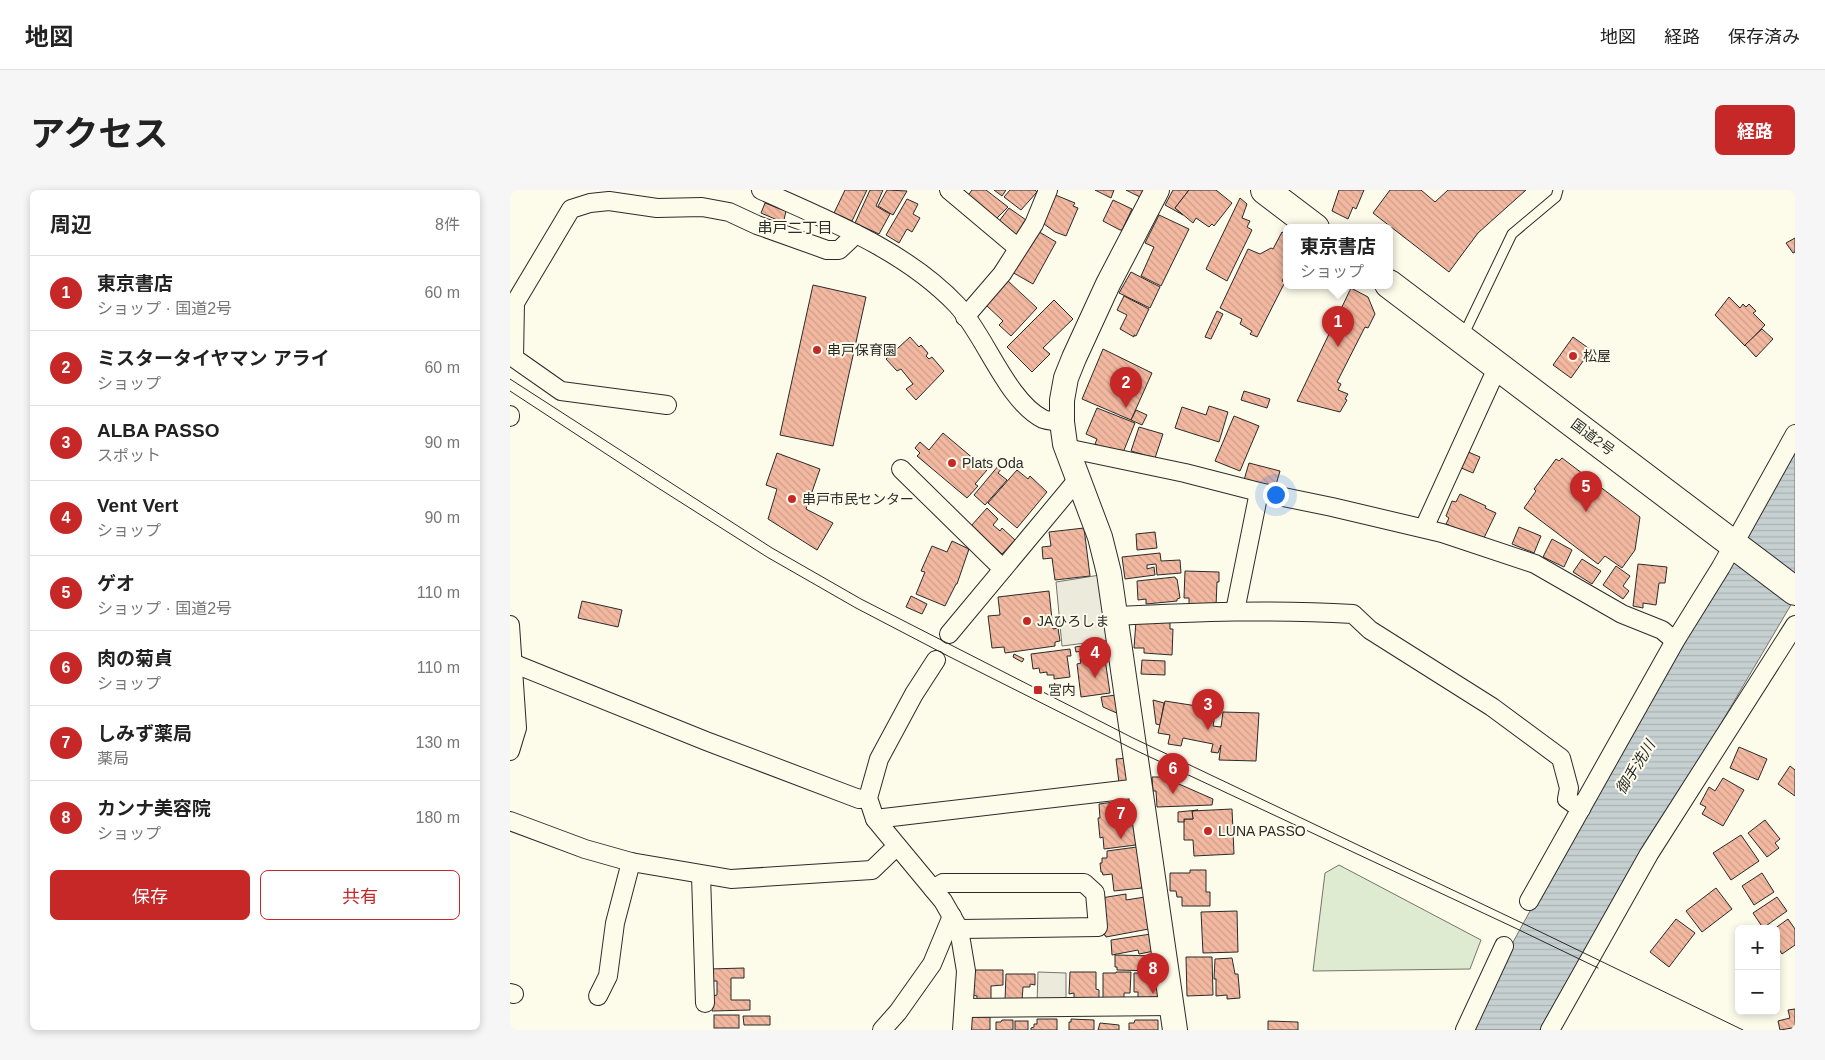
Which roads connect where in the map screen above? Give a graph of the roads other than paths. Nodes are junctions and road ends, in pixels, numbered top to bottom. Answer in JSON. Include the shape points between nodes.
{"nodes":[{"id":1,"x":762,"y":190,"type":"edge"},
{"id":2,"x":949,"y":190,"type":"edge"},
{"id":3,"x":1048,"y":190,"type":"edge"},
{"id":4,"x":1157,"y":190,"type":"edge"},
{"id":5,"x":1264,"y":190,"type":"edge"},
{"id":6,"x":1558,"y":190,"type":"edge"},
{"id":7,"x":1310,"y":224,"type":"edge"},
{"id":8,"x":856,"y":234,"type":"junction"},
{"id":9,"x":1018,"y":248,"type":"junction"},
{"id":10,"x":1393,"y":287,"type":"edge"},
{"id":11,"x":513,"y":301,"type":"edge"},
{"id":12,"x":965,"y":317,"type":"junction"},
{"id":13,"x":1462,"y":339,"type":"junction"},
{"id":14,"x":1498,"y":366,"type":"junction"},
{"id":15,"x":667,"y":405,"type":"dead end"},
{"id":16,"x":1062,"y":422,"type":"junction"},
{"id":17,"x":1795,"y":434,"type":"edge"},
{"id":18,"x":1066,"y":448,"type":"junction"},
{"id":19,"x":901,"y":469,"type":"dead end"},
{"id":20,"x":1078,"y":479,"type":"junction"},
{"id":21,"x":1258,"y":492,"type":"junction"},
{"id":22,"x":1424,"y":528,"type":"junction"},
{"id":23,"x":1735,"y":545,"type":"junction"},
{"id":24,"x":1003,"y":569,"type":"junction"},
{"id":25,"x":1795,"y":591,"type":"edge"},
{"id":26,"x":1235,"y":610,"type":"junction"},
{"id":27,"x":1116,"y":616,"type":"junction"},
{"id":28,"x":510,"y":625,"type":"edge"},
{"id":29,"x":1795,"y":625,"type":"edge"},
{"id":30,"x":949,"y":634,"type":"dead end"},
{"id":31,"x":1675,"y":641,"type":"junction"},
{"id":32,"x":936,"y":660,"type":"dead end"},
{"id":33,"x":511,"y":663,"type":"edge"},
{"id":34,"x":510,"y":751,"type":"edge"},
{"id":35,"x":1140,"y":788,"type":"junction"},
{"id":36,"x":868,"y":798,"type":"junction"},
{"id":37,"x":1581,"y":809,"type":"junction"},
{"id":38,"x":875,"y":819,"type":"junction"},
{"id":39,"x":510,"y":821,"type":"edge"},
{"id":40,"x":897,"y":846,"type":"junction"},
{"id":41,"x":631,"y":862,"type":"junction"},
{"id":42,"x":701,"y":875,"type":"junction"},
{"id":43,"x":933,"y":889,"type":"junction"},
{"id":44,"x":1529,"y":901,"type":"dead end"},
{"id":45,"x":956,"y":922,"type":"junction"},
{"id":46,"x":1504,"y":946,"type":"dead end"},
{"id":47,"x":598,"y":996,"type":"dead end"},
{"id":48,"x":705,"y":1003,"type":"dead end"},
{"id":49,"x":1172,"y":1006,"type":"junction"},
{"id":50,"x":964,"y":1008,"type":"junction"},
{"id":51,"x":882,"y":1030,"type":"edge"},
{"id":52,"x":962,"y":1030,"type":"edge"},
{"id":53,"x":1175,"y":1030,"type":"edge"},
{"id":54,"x":1465,"y":1030,"type":"edge"},
{"id":55,"x":1550,"y":1030,"type":"edge"}],
"edges":[{"from":1,"to":8,"type":"street"},
{"from":2,"to":9,"type":"street"},
{"from":3,"to":9,"type":"street","via":[[1034,224]]},
{"from":4,"to":16,"type":"street","via":[[1074,358],[1066,378]]},
{"from":5,"to":7,"type":"highway"},
{"from":6,"to":13,"type":"lane","via":[[1556,197],[1512,234]]},
{"from":8,"to":11,"type":"street","via":[[839,250],[827,250],[729,212],[702,207],[657,208],[610,201],[590,203],[571,209]]},
{"from":8,"to":12,"type":"street","via":[[922,273],[958,306]]},
{"from":9,"to":12,"type":"street","via":[[1002,274]]},
{"from":10,"to":13,"type":"highway","name":"国道2号"},
{"from":11,"to":15,"type":"street","via":[[514,358],[561,390]]},
{"from":12,"to":16,"type":"street","via":[[1023,405],[1044,420]]},
{"from":13,"to":14,"type":"highway","name":"国道2号"},
{"from":14,"to":22,"type":"street"},
{"from":14,"to":23,"type":"highway","name":"国道2号"},
{"from":16,"to":18,"type":"street"},
{"from":17,"to":23,"type":"street"},
{"from":18,"to":20,"type":"street"},
{"from":18,"to":21,"type":"street"},
{"from":19,"to":24,"type":"street"},
{"from":20,"to":24,"type":"street"},
{"from":20,"to":27,"type":"street","via":[[1100,537]]},
{"from":21,"to":22,"type":"street"},
{"from":21,"to":26,"type":"street"},
{"from":22,"to":31,"type":"street","via":[[1535,564],[1622,614],[1662,630]]},
{"from":23,"to":25,"type":"highway","name":"国道2号"},
{"from":23,"to":31,"type":"street"},
{"from":24,"to":30,"type":"street"},
{"from":26,"to":27,"type":"street"},
{"from":26,"to":37,"type":"street","via":[[1353,614],[1370,630],[1492,707],[1561,758],[1569,788],[1567,799]]},
{"from":27,"to":35,"type":"street"},
{"from":28,"to":33,"type":"street"},
{"from":29,"to":55,"type":"street","via":[[1649,854]]},
{"from":31,"to":37,"type":"street"},
{"from":32,"to":36,"type":"street","via":[[879,759]]},
{"from":33,"to":34,"type":"street","via":[[517,728]]},
{"from":33,"to":36,"type":"street","via":[[859,799]]},
{"from":35,"to":38,"type":"street"},
{"from":35,"to":49,"type":"street"},
{"from":36,"to":38,"type":"street"},
{"from":37,"to":44,"type":"street"},
{"from":38,"to":40,"type":"street"},
{"from":39,"to":41,"type":"street"},
{"from":40,"to":42,"type":"street","via":[[872,870],[731,880]]},
{"from":40,"to":43,"type":"street"},
{"from":41,"to":42,"type":"street"},
{"from":41,"to":47,"type":"street","via":[[615,923],[608,976]]},
{"from":42,"to":48,"type":"street"},
{"from":43,"to":45,"type":"street"},
{"from":43,"to":45,"type":"street","via":[[943,883],[1084,883],[1095,894],[1098,926]]},
{"from":45,"to":50,"type":"street","via":[[966,971]]},
{"from":45,"to":51,"type":"street","via":[[932,964]]},
{"from":46,"to":54,"type":"street"},
{"from":49,"to":50,"type":"street"},
{"from":49,"to":53,"type":"street"},
{"from":50,"to":52,"type":"street"}]}
